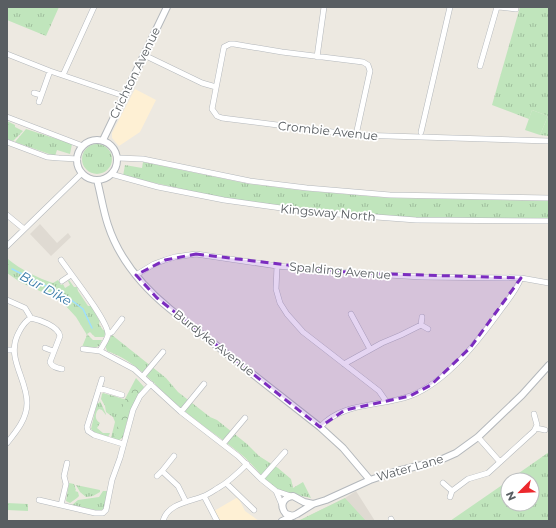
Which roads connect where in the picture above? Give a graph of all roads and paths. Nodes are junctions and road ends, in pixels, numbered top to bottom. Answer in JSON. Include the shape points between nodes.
{"nodes":[{"id":1,"x":94,"y":7,"type":"edge"},
{"id":2,"x":167,"y":7,"type":"edge"},
{"id":3,"x":324,"y":7,"type":"edge"},
{"id":4,"x":450,"y":7,"type":"edge"},
{"id":5,"x":498,"y":7,"type":"edge"},
{"id":6,"x":516,"y":9,"type":"dead end"},
{"id":7,"x":7,"y":54,"type":"edge"},
{"id":8,"x":144,"y":55,"type":"junction"},
{"id":9,"x":317,"y":57,"type":"junction"},
{"id":10,"x":480,"y":66,"type":"dead end"},
{"id":11,"x":50,"y":71,"type":"junction"},
{"id":12,"x":63,"y":75,"type":"junction"},
{"id":13,"x":216,"y":87,"type":"junction"},
{"id":14,"x":34,"y":93,"type":"dead end"},
{"id":15,"x":41,"y":95,"type":"junction"},
{"id":16,"x":124,"y":96,"type":"junction"},
{"id":17,"x":39,"y":102,"type":"dead end"},
{"id":18,"x":7,"y":117,"type":"edge"},
{"id":19,"x":421,"y":132,"type":"dead end"},
{"id":20,"x":356,"y":135,"type":"junction"},
{"id":21,"x":103,"y":140,"type":"junction"},
{"id":22,"x":7,"y":142,"type":"edge"},
{"id":23,"x":549,"y":142,"type":"edge"},
{"id":24,"x":83,"y":146,"type":"junction"},
{"id":25,"x":118,"y":158,"type":"junction"},
{"id":26,"x":78,"y":159,"type":"junction"},
{"id":27,"x":82,"y":173,"type":"junction"},
{"id":28,"x":111,"y":174,"type":"junction"},
{"id":29,"x":98,"y":180,"type":"junction"},
{"id":30,"x":549,"y":198,"type":"edge"},
{"id":31,"x":7,"y":216,"type":"edge"},
{"id":32,"x":549,"y":221,"type":"edge"},
{"id":33,"x":24,"y":229,"type":"junction"},
{"id":34,"x":7,"y":246,"type":"edge"},
{"id":35,"x":61,"y":260,"type":"dead end"},
{"id":36,"x":277,"y":266,"type":"junction"},
{"id":37,"x":71,"y":275,"type":"junction"},
{"id":38,"x":136,"y":275,"type":"junction"},
{"id":39,"x":521,"y":278,"type":"junction"},
{"id":40,"x":62,"y":281,"type":"dead end"},
{"id":41,"x":549,"y":283,"type":"edge"},
{"id":42,"x":7,"y":300,"type":"edge"},
{"id":43,"x":351,"y":314,"type":"dead end"},
{"id":44,"x":422,"y":317,"type":"dead end"},
{"id":45,"x":31,"y":318,"type":"junction"},
{"id":46,"x":122,"y":319,"type":"dead end"},
{"id":47,"x":421,"y":325,"type":"junction"},
{"id":48,"x":428,"y":329,"type":"dead end"},
{"id":49,"x":108,"y":334,"type":"junction"},
{"id":50,"x":45,"y":348,"type":"dead end"},
{"id":51,"x":83,"y":349,"type":"dead end"},
{"id":52,"x":370,"y":349,"type":"junction"},
{"id":53,"x":7,"y":350,"type":"edge"},
{"id":54,"x":14,"y":350,"type":"junction"},
{"id":55,"x":53,"y":351,"type":"junction"},
{"id":56,"x":100,"y":351,"type":"junction"},
{"id":57,"x":163,"y":352,"type":"dead end"},
{"id":58,"x":344,"y":364,"type":"junction"},
{"id":59,"x":549,"y":365,"type":"edge"},
{"id":60,"x":62,"y":369,"type":"dead end"},
{"id":61,"x":143,"y":376,"type":"junction"},
{"id":62,"x":102,"y":379,"type":"dead end"},
{"id":63,"x":151,"y":384,"type":"junction"},
{"id":64,"x":204,"y":384,"type":"dead end"},
{"id":65,"x":99,"y":388,"type":"junction"},
{"id":66,"x":122,"y":395,"type":"dead end"},
{"id":67,"x":386,"y":401,"type":"junction"},
{"id":68,"x":181,"y":412,"type":"junction"},
{"id":69,"x":534,"y":414,"type":"dead end"},
{"id":70,"x":245,"y":418,"type":"dead end"},
{"id":71,"x":320,"y":427,"type":"junction"},
{"id":72,"x":536,"y":428,"type":"junction"},
{"id":73,"x":545,"y":430,"type":"dead end"},
{"id":74,"x":478,"y":437,"type":"junction"},
{"id":75,"x":7,"y":443,"type":"edge"},
{"id":76,"x":123,"y":444,"type":"junction"},
{"id":77,"x":223,"y":444,"type":"junction"},
{"id":78,"x":286,"y":452,"type":"dead end"},
{"id":79,"x":174,"y":456,"type":"dead end"},
{"id":80,"x":500,"y":462,"type":"junction"},
{"id":81,"x":67,"y":463,"type":"dead end"},
{"id":82,"x":247,"y":464,"type":"junction"},
{"id":83,"x":162,"y":471,"type":"junction"},
{"id":84,"x":158,"y":476,"type":"dead end"},
{"id":85,"x":261,"y":479,"type":"junction"},
{"id":86,"x":370,"y":480,"type":"junction"},
{"id":87,"x":226,"y":483,"type":"junction"},
{"id":88,"x":443,"y":483,"type":"dead end"},
{"id":89,"x":276,"y":491,"type":"junction"},
{"id":90,"x":452,"y":492,"type":"junction"},
{"id":91,"x":204,"y":496,"type":"junction"},
{"id":92,"x":291,"y":496,"type":"junction"},
{"id":93,"x":450,"y":497,"type":"dead end"},
{"id":94,"x":298,"y":499,"type":"junction"},
{"id":95,"x":39,"y":500,"type":"dead end"},
{"id":96,"x":186,"y":502,"type":"junction"},
{"id":97,"x":312,"y":504,"type":"junction"},
{"id":98,"x":61,"y":505,"type":"junction"},
{"id":99,"x":282,"y":507,"type":"junction"},
{"id":100,"x":251,"y":509,"type":"dead end"},
{"id":101,"x":296,"y":514,"type":"junction"},
{"id":102,"x":163,"y":521,"type":"edge"},
{"id":103,"x":217,"y":521,"type":"edge"},
{"id":104,"x":279,"y":521,"type":"edge"},
{"id":105,"x":282,"y":521,"type":"edge"}],
"edges":[{"from":1,"to":12,"type":"street"},
{"from":2,"to":8,"type":"street","name":"Crichton Avenue"},
{"from":3,"to":9,"type":"street"},
{"from":4,"to":19,"type":"street"},
{"from":5,"to":6,"type":"street"},
{"from":5,"to":10,"type":"street"},
{"from":7,"to":11,"type":"street"},
{"from":8,"to":13,"type":"street","via":[[202,83]]},
{"from":8,"to":16,"type":"street","name":"Crichton Avenue"},
{"from":9,"to":13,"type":"street","via":[[230,44],[222,51]]},
{"from":9,"to":20,"type":"street","via":[[363,62],[368,65],[370,71]]},
{"from":11,"to":12,"type":"street"},
{"from":11,"to":15,"type":"street"},
{"from":12,"to":16,"type":"street"},
{"from":13,"to":20,"type":"street","name":"Crombie Avenue","via":[[212,109],[222,118]]},
{"from":14,"to":15,"type":"street"},
{"from":15,"to":17,"type":"street"},
{"from":16,"to":21,"type":"street","name":"Crichton Avenue"},
{"from":18,"to":24,"type":"street"},
{"from":20,"to":23,"type":"street","name":"Crombie Avenue"},
{"from":21,"to":24,"type":"street","via":[[90,141]]},
{"from":21,"to":25,"type":"street","via":[[111,144]]},
{"from":22,"to":26,"type":"street","via":[[53,158]]},
{"from":24,"to":26,"type":"street"},
{"from":25,"to":28,"type":"street"},
{"from":25,"to":30,"type":"street","name":"Kingsway North","via":[[143,159],[250,181],[307,188],[390,195]]},
{"from":26,"to":27,"type":"street"},
{"from":27,"to":29,"type":"street"},
{"from":27,"to":33,"type":"street"},
{"from":28,"to":29,"type":"street"},
{"from":28,"to":32,"type":"street","name":"Kingsway North","via":[[158,187],[224,200],[317,212],[416,220]]},
{"from":29,"to":38,"type":"street","name":"Burdyke Avenue","via":[[112,236]]},
{"from":31,"to":33,"type":"street"},
{"from":33,"to":34,"type":"street"},
{"from":35,"to":37,"type":"street"},
{"from":36,"to":38,"type":"street","name":"Spalding Avenue","via":[[196,254],[165,260]]},
{"from":36,"to":39,"type":"street","name":"Spalding Avenue","via":[[397,276]]},
{"from":36,"to":58,"type":"street","via":[[276,289],[287,314],[304,332]]},
{"from":37,"to":40,"type":"street"},
{"from":37,"to":49,"type":"street","via":[[94,305]]},
{"from":38,"to":71,"type":"street","name":"Burdyke Avenue","via":[[161,302]]},
{"from":39,"to":41,"type":"street","name":"Spalding Avenue"},
{"from":39,"to":67,"type":"street","via":[[491,323],[443,376],[420,392]]},
{"from":42,"to":45,"type":"street","via":[[25,308]]},
{"from":43,"to":52,"type":"street"},
{"from":44,"to":47,"type":"street"},
{"from":45,"to":54,"type":"street","via":[[23,324]]},
{"from":45,"to":55,"type":"street","via":[[56,328],[59,332],[60,336]]},
{"from":46,"to":49,"type":"street"},
{"from":47,"to":48,"type":"street"},
{"from":47,"to":52,"type":"street"},
{"from":49,"to":56,"type":"street"},
{"from":50,"to":55,"type":"street"},
{"from":51,"to":56,"type":"street"},
{"from":52,"to":58,"type":"street"},
{"from":53,"to":54,"type":"street"},
{"from":54,"to":75,"type":"street","via":[[16,366],[28,404],[21,424]]},
{"from":55,"to":60,"type":"street","via":[[51,364]]},
{"from":56,"to":61,"type":"street"},
{"from":57,"to":61,"type":"street"},
{"from":58,"to":67,"type":"street","via":[[379,391]]},
{"from":59,"to":74,"type":"street","name":"Water Lane"},
{"from":61,"to":63,"type":"street"},
{"from":62,"to":65,"type":"street"},
{"from":63,"to":68,"type":"street"},
{"from":63,"to":76,"type":"street","via":[[136,402]]},
{"from":64,"to":68,"type":"street"},
{"from":65,"to":66,"type":"street"},
{"from":65,"to":76,"type":"street","via":[[88,431]]},
{"from":67,"to":71,"type":"street","via":[[345,410],[331,417]]},
{"from":68,"to":77,"type":"street"},
{"from":69,"to":72,"type":"street"},
{"from":70,"to":77,"type":"street"},
{"from":71,"to":86,"type":"street","name":"Burdyke Avenue","via":[[343,448]]},
{"from":72,"to":73,"type":"street"},
{"from":72,"to":80,"type":"street"},
{"from":74,"to":80,"type":"street"},
{"from":74,"to":86,"type":"street","name":"Water Lane","via":[[447,457]]},
{"from":76,"to":98,"type":"street","via":[[106,510],[103,513]]},
{"from":77,"to":82,"type":"street"},
{"from":78,"to":85,"type":"street"},
{"from":79,"to":83,"type":"street"},
{"from":80,"to":90,"type":"street","via":[[488,473],[468,479]]},
{"from":81,"to":98,"type":"street"},
{"from":82,"to":85,"type":"street"},
{"from":82,"to":87,"type":"street"},
{"from":83,"to":84,"type":"street"},
{"from":83,"to":96,"type":"street","via":[[178,486]]},
{"from":85,"to":89,"type":"street"},
{"from":86,"to":97,"type":"street","name":"Water Lane"},
{"from":87,"to":91,"type":"street"},
{"from":87,"to":100,"type":"street"},
{"from":88,"to":90,"type":"street"},
{"from":89,"to":92,"type":"street"},
{"from":89,"to":99,"type":"street"},
{"from":90,"to":93,"type":"street"},
{"from":91,"to":96,"type":"street"},
{"from":91,"to":103,"type":"street"},
{"from":92,"to":94,"type":"street"},
{"from":92,"to":99,"type":"street","via":[[286,498]]},
{"from":94,"to":97,"type":"street"},
{"from":94,"to":101,"type":"street","via":[[301,506]]},
{"from":95,"to":98,"type":"street"},
{"from":96,"to":102,"type":"street","via":[[171,509]]},
{"from":97,"to":101,"type":"street","name":"Water Lane"},
{"from":99,"to":101,"type":"street","via":[[288,515]]},
{"from":99,"to":104,"type":"street"},
{"from":101,"to":105,"type":"street","name":"Water Lane"}]}
